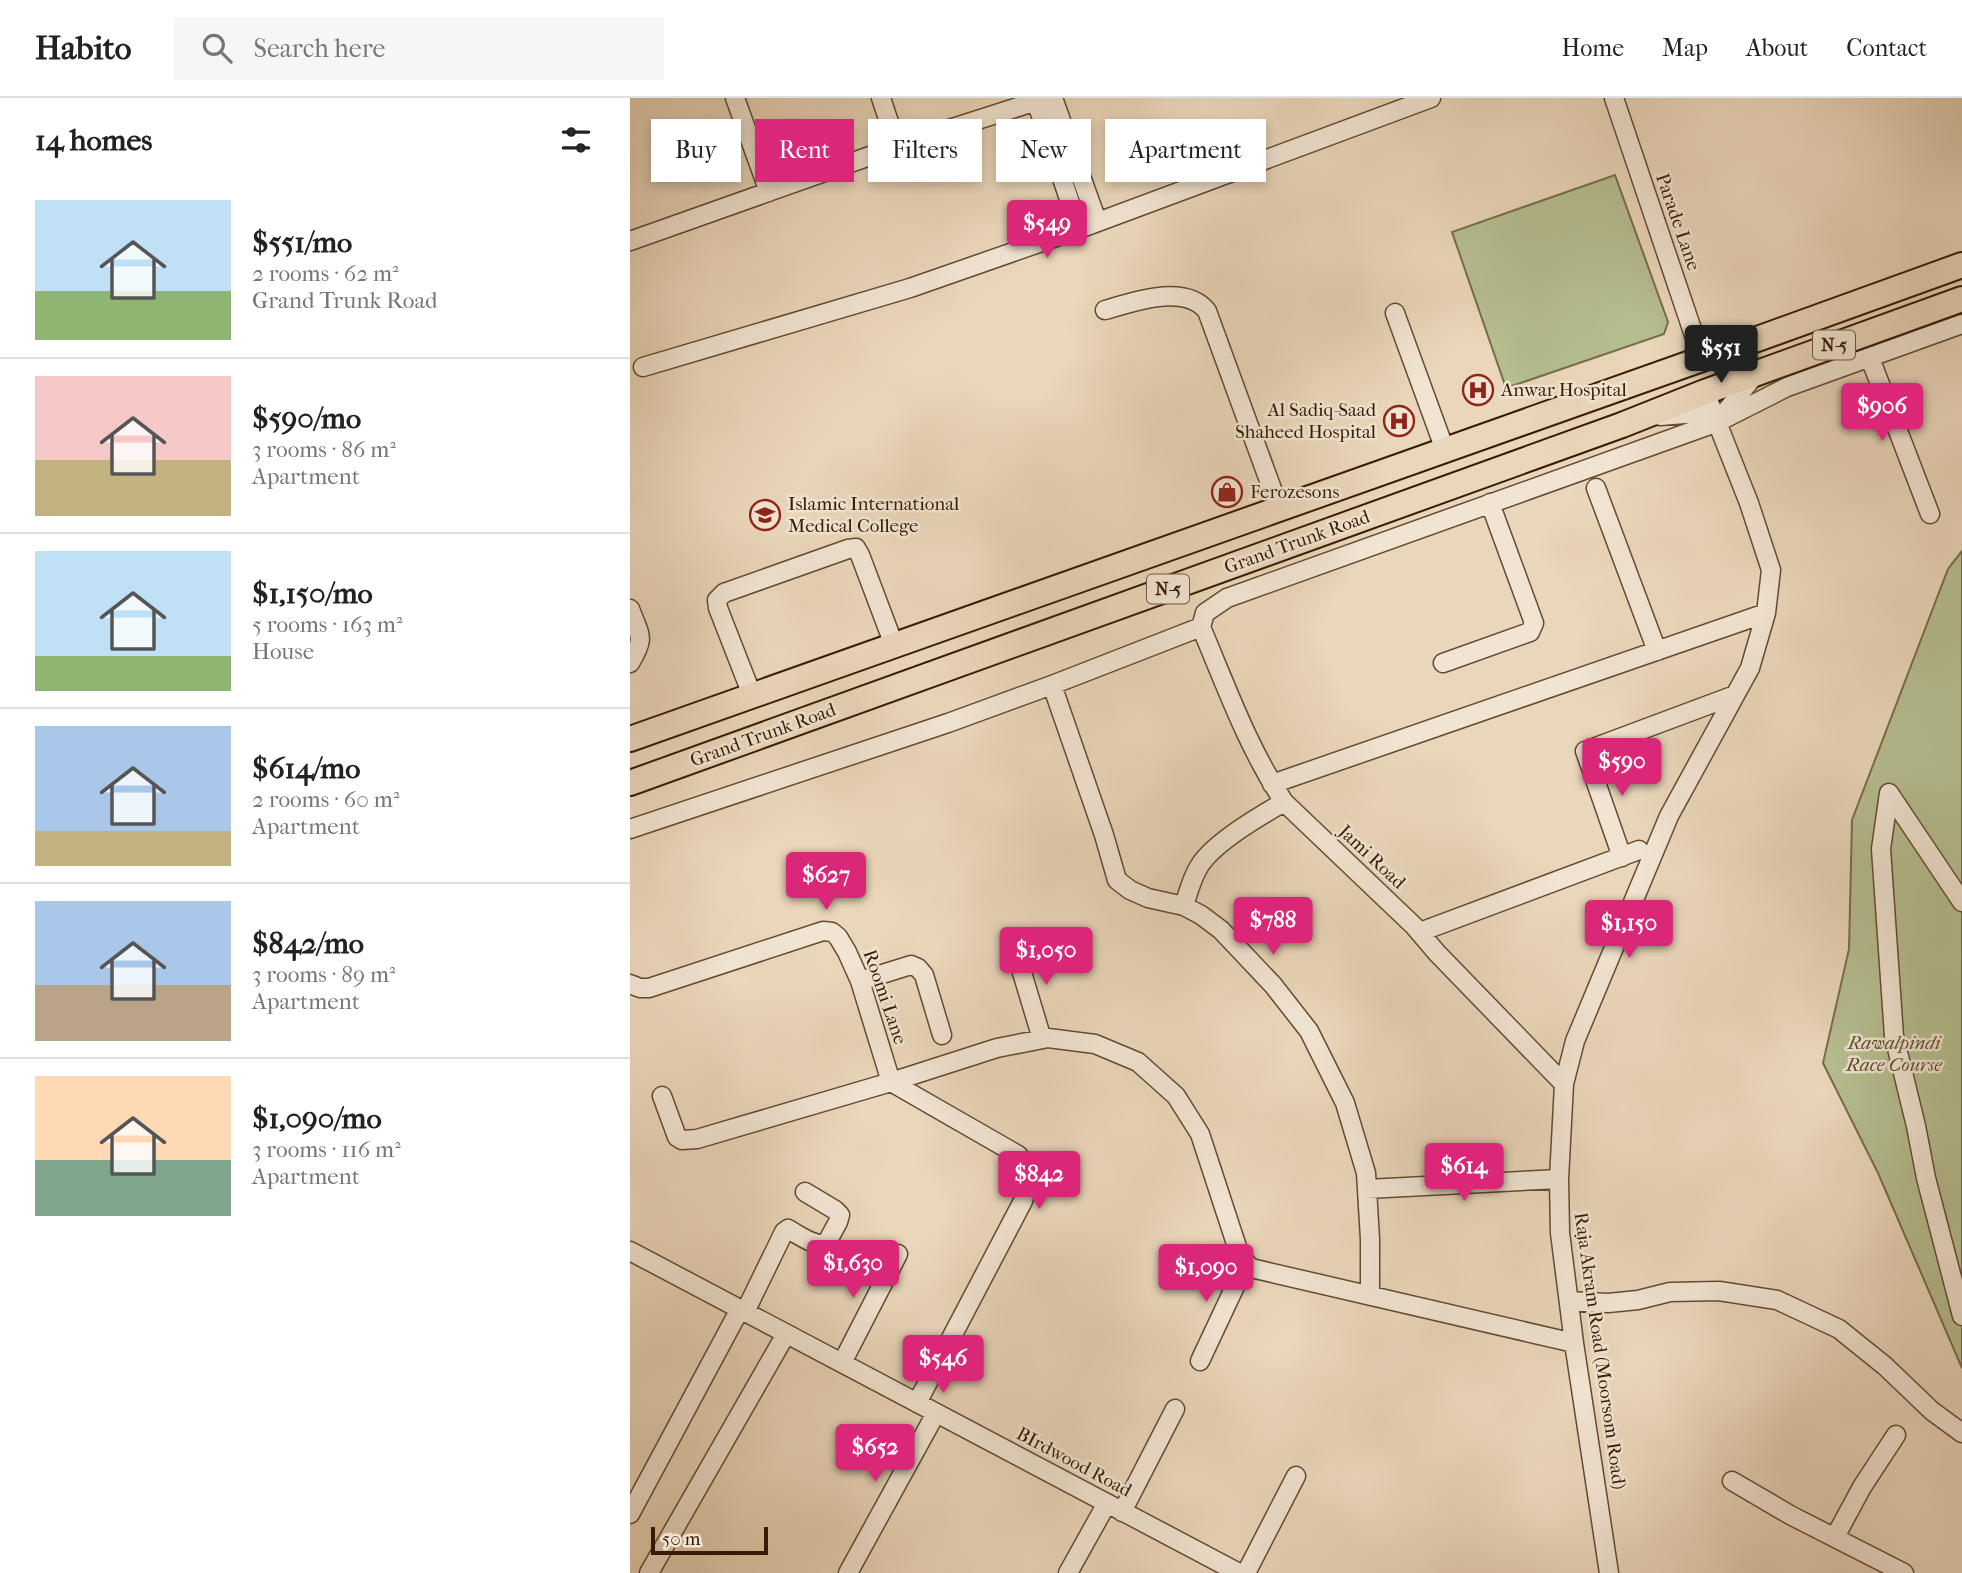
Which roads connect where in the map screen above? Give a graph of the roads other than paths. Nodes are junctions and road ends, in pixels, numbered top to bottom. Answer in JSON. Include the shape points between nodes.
{"nodes":[{"id":1,"x":735,"y":98,"type":"edge"},
{"id":2,"x":881,"y":98,"type":"edge"},
{"id":3,"x":1432,"y":98,"type":"edge"},
{"id":4,"x":1614,"y":98,"type":"edge"},
{"id":5,"x":1042,"y":99,"type":"edge"},
{"id":6,"x":888,"y":119,"type":"edge"},
{"id":7,"x":980,"y":119,"type":"edge"},
{"id":8,"x":868,"y":156,"type":"edge"},
{"id":9,"x":769,"y":192,"type":"junction"},
{"id":10,"x":1097,"y":221,"type":"junction"},
{"id":11,"x":1079,"y":229,"type":"junction"},
{"id":12,"x":631,"y":240,"type":"edge"},
{"id":13,"x":1962,"y":265,"type":"edge"},
{"id":14,"x":1962,"y":299,"type":"edge"},
{"id":15,"x":1105,"y":310,"type":"dead end"},
{"id":16,"x":1395,"y":313,"type":"dead end"},
{"id":17,"x":1962,"y":324,"type":"edge"},
{"id":18,"x":1870,"y":358,"type":"junction"},
{"id":19,"x":1702,"y":359,"type":"junction"},
{"id":20,"x":643,"y":367,"type":"dead end"},
{"id":21,"x":1756,"y":373,"type":"junction"},
{"id":22,"x":1705,"y":392,"type":"junction"},
{"id":23,"x":1643,"y":417,"type":"junction"},
{"id":24,"x":1718,"y":422,"type":"junction"},
{"id":25,"x":1445,"y":450,"type":"junction"},
{"id":26,"x":1596,"y":488,"type":"dead end"},
{"id":27,"x":1490,"y":503,"type":"junction"},
{"id":28,"x":1279,"y":508,"type":"junction"},
{"id":29,"x":1930,"y":514,"type":"dead end"},
{"id":30,"x":630,"y":609,"type":"edge"},
{"id":31,"x":1766,"y":613,"type":"junction"},
{"id":32,"x":1201,"y":627,"type":"junction"},
{"id":33,"x":894,"y":645,"type":"junction"},
{"id":34,"x":1657,"y":650,"type":"junction"},
{"id":35,"x":630,"y":663,"type":"edge"},
{"id":36,"x":1443,"y":663,"type":"dead end"},
{"id":37,"x":1052,"y":685,"type":"junction"},
{"id":38,"x":752,"y":695,"type":"junction"},
{"id":39,"x":1735,"y":695,"type":"junction"},
{"id":40,"x":630,"y":739,"type":"edge"},
{"id":41,"x":630,"y":783,"type":"edge"},
{"id":42,"x":1272,"y":784,"type":"junction"},
{"id":43,"x":1284,"y":802,"type":"junction"},
{"id":44,"x":630,"y":829,"type":"edge"},
{"id":45,"x":1639,"y":850,"type":"dead end"},
{"id":46,"x":1622,"y":857,"type":"junction"},
{"id":47,"x":1962,"y":902,"type":"edge"},
{"id":48,"x":1184,"y":906,"type":"junction"},
{"id":49,"x":1420,"y":932,"type":"junction"},
{"id":50,"x":1014,"y":946,"type":"dead end"},
{"id":51,"x":860,"y":981,"type":"junction"},
{"id":52,"x":630,"y":984,"type":"edge"},
{"id":53,"x":942,"y":1035,"type":"dead end"},
{"id":54,"x":1042,"y":1039,"type":"junction"},
{"id":55,"x":891,"y":1082,"type":"junction"},
{"id":56,"x":1564,"y":1084,"type":"junction"},
{"id":57,"x":662,"y":1096,"type":"dead end"},
{"id":58,"x":1559,"y":1179,"type":"junction"},
{"id":59,"x":1367,"y":1189,"type":"junction"},
{"id":60,"x":804,"y":1192,"type":"dead end"},
{"id":61,"x":630,"y":1251,"type":"edge"},
{"id":62,"x":898,"y":1254,"type":"dead end"},
{"id":63,"x":1246,"y":1263,"type":"junction"},
{"id":64,"x":1370,"y":1296,"type":"junction"},
{"id":65,"x":1569,"y":1301,"type":"junction"},
{"id":66,"x":743,"y":1310,"type":"junction"},
{"id":67,"x":1962,"y":1316,"type":"edge"},
{"id":68,"x":786,"y":1334,"type":"junction"},
{"id":69,"x":1574,"y":1343,"type":"junction"},
{"id":70,"x":1200,"y":1362,"type":"dead end"},
{"id":71,"x":842,"y":1363,"type":"junction"},
{"id":72,"x":917,"y":1403,"type":"junction"},
{"id":73,"x":1175,"y":1409,"type":"dead end"},
{"id":74,"x":936,"y":1413,"type":"junction"},
{"id":75,"x":1962,"y":1433,"type":"edge"},
{"id":76,"x":1896,"y":1435,"type":"dead end"},
{"id":77,"x":1297,"y":1476,"type":"dead end"},
{"id":78,"x":1732,"y":1481,"type":"dead end"},
{"id":79,"x":1115,"y":1507,"type":"junction"},
{"id":80,"x":630,"y":1514,"type":"edge"},
{"id":81,"x":1835,"y":1537,"type":"junction"},
{"id":82,"x":649,"y":1573,"type":"edge"},
{"id":83,"x":848,"y":1573,"type":"edge"},
{"id":84,"x":1068,"y":1573,"type":"edge"},
{"id":85,"x":1239,"y":1573,"type":"edge"},
{"id":86,"x":1246,"y":1573,"type":"edge"},
{"id":87,"x":1609,"y":1573,"type":"edge"},
{"id":88,"x":1904,"y":1573,"type":"edge"}],
"edges":[{"from":1,"to":9,"type":"street"},
{"from":2,"to":6,"type":"street"},
{"from":3,"to":10,"type":"street"},
{"from":4,"to":19,"type":"street","name":"Parade Lane"},
{"from":5,"to":7,"type":"street"},
{"from":5,"to":10,"type":"street"},
{"from":5,"to":11,"type":"street"},
{"from":8,"to":9,"type":"street"},
{"from":9,"to":12,"type":"street"},
{"from":10,"to":11,"type":"street"},
{"from":11,"to":20,"type":"street","via":[[910,288]]},
{"from":13,"to":19,"type":"highway","name":"Grand Trunk Road","number":"N-5"},
{"from":14,"to":21,"type":"highway","name":"Grand Trunk Road","number":"N-5"},
{"from":15,"to":28,"type":"street","via":[[1155,297],[1201,303]]},
{"from":16,"to":25,"type":"street"},
{"from":17,"to":18,"type":"street"},
{"from":18,"to":24,"type":"street","via":[[1787,387]]},
{"from":18,"to":29,"type":"street"},
{"from":19,"to":25,"type":"highway","name":"Grand Trunk Road","number":"N-5"},
{"from":21,"to":22,"type":"highway","name":"Grand Trunk Road","number":"N-5"},
{"from":21,"to":24,"type":"street"},
{"from":22,"to":23,"type":"highway","name":"Grand Trunk Road","number":"N-5"},
{"from":22,"to":24,"type":"street","name":"Raja Akram Road (Moorsom Road)"},
{"from":23,"to":24,"type":"street","via":[[1697,413]]},
{"from":23,"to":41,"type":"highway","name":"Grand Trunk Road","number":"N-5"},
{"from":24,"to":27,"type":"street"},
{"from":24,"to":31,"type":"street","name":"Raja Akram Road (Moorsom Road)","via":[[1771,570]]},
{"from":25,"to":28,"type":"highway","name":"Grand Trunk Road","number":"N-5"},
{"from":26,"to":34,"type":"street"},
{"from":27,"to":32,"type":"street","via":[[1227,598],[1205,612]]},
{"from":27,"to":36,"type":"street","via":[[1534,623],[1530,632]]},
{"from":28,"to":33,"type":"highway","name":"Grand Trunk Road","number":"N-5"},
{"from":30,"to":35,"type":"street","via":[[641,641]]},
{"from":31,"to":34,"type":"street"},
{"from":31,"to":39,"type":"street","name":"Raja Akram Road (Moorsom Road)","via":[[1750,668]]},
{"from":32,"to":37,"type":"street"},
{"from":32,"to":42,"type":"street","name":"Jami Road"},
{"from":33,"to":38,"type":"highway","name":"Grand Trunk Road","number":"N-5"},
{"from":33,"to":38,"type":"street","via":[[860,555],[856,548],[848,549],[724,593],[717,600]]},
{"from":34,"to":42,"type":"street"},
{"from":37,"to":44,"type":"street"},
{"from":37,"to":48,"type":"street","via":[[1117,880],[1148,898]]},
{"from":38,"to":40,"type":"highway","name":"Grand Trunk Road","number":"N-5"},
{"from":39,"to":46,"type":"street","via":[[1585,751]]},
{"from":39,"to":56,"type":"street","name":"Raja Akram Road (Moorsom Road)","via":[[1669,816],[1575,1041]]},
{"from":42,"to":43,"type":"street","name":"Jami Road"},
{"from":43,"to":48,"type":"street","via":[[1244,827],[1200,864]]},
{"from":43,"to":49,"type":"street","name":"Jami Road"},
{"from":45,"to":46,"type":"street"},
{"from":46,"to":49,"type":"street"},
{"from":47,"to":67,"type":"street","via":[[1889,793],[1881,849],[1894,1036]]},
{"from":48,"to":59,"type":"street","via":[[1221,930],[1309,1031],[1345,1103]]},
{"from":49,"to":56,"type":"street","name":"Jami Road"},
{"from":50,"to":54,"type":"street"},
{"from":51,"to":52,"type":"street","name":"Roomi Lane","via":[[838,936],[823,931],[649,988]]},
{"from":51,"to":53,"type":"street","via":[[911,965],[918,968]]},
{"from":51,"to":55,"type":"street","name":"Roomi Lane"},
{"from":54,"to":55,"type":"street","via":[[997,1048]]},
{"from":54,"to":63,"type":"street","via":[[1095,1044],[1138,1062],[1176,1096],[1200,1134]]},
{"from":55,"to":57,"type":"street","via":[[682,1140]]},
{"from":55,"to":72,"type":"street","via":[[1018,1155],[1029,1168],[1023,1201]]},
{"from":56,"to":58,"type":"street","name":"Raja Akram Road (Moorsom Road)"},
{"from":58,"to":59,"type":"street"},
{"from":58,"to":65,"type":"street","name":"Raja Akram Road (Moorsom Road)"},
{"from":59,"to":64,"type":"street"},
{"from":60,"to":66,"type":"street","via":[[835,1210],[840,1215],[838,1222],[823,1246],[788,1229],[784,1232]]},
{"from":61,"to":66,"type":"street","name":"BIrdwood Road"},
{"from":62,"to":71,"type":"street"},
{"from":63,"to":64,"type":"street","via":[[1251,1268]]},
{"from":63,"to":70,"type":"street"},
{"from":64,"to":69,"type":"street"},
{"from":65,"to":69,"type":"street","name":"Raja Akram Road (Moorsom Road)"},
{"from":65,"to":75,"type":"street","via":[[1608,1303],[1670,1292],[1720,1291],[1777,1300],[1839,1329]]},
{"from":66,"to":68,"type":"street","name":"BIrdwood Road"},
{"from":66,"to":80,"type":"street"},
{"from":68,"to":71,"type":"street","name":"BIrdwood Road"},
{"from":68,"to":82,"type":"street"},
{"from":69,"to":87,"type":"street","name":"Raja Akram Road (Moorsom Road)"},
{"from":71,"to":72,"type":"street","name":"BIrdwood Road"},
{"from":72,"to":74,"type":"street","name":"BIrdwood Road"},
{"from":73,"to":79,"type":"street"},
{"from":74,"to":79,"type":"street","name":"BIrdwood Road"},
{"from":74,"to":83,"type":"street"},
{"from":76,"to":81,"type":"street"},
{"from":77,"to":86,"type":"street"},
{"from":78,"to":81,"type":"street"},
{"from":79,"to":84,"type":"street"},
{"from":79,"to":85,"type":"street","name":"BIrdwood Road"},
{"from":81,"to":88,"type":"street"}]}
